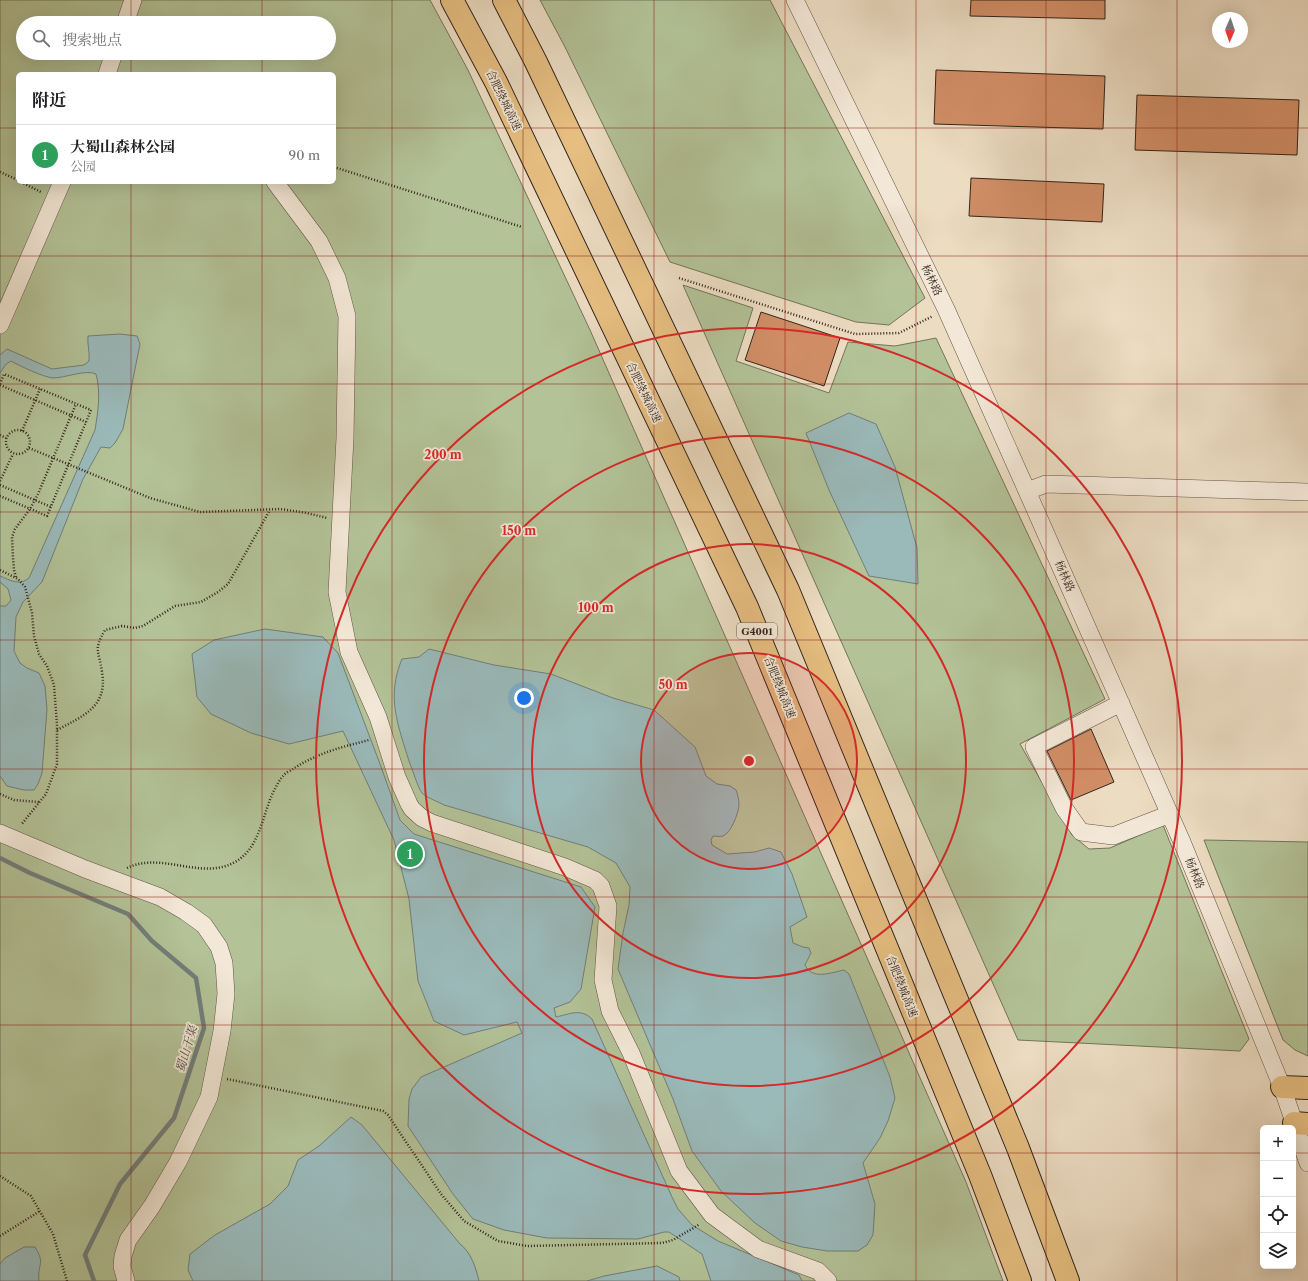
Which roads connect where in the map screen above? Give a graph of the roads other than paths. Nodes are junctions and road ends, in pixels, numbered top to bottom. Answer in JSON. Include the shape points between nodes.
{"nodes":[{"id":1,"x":133,"y":0,"type":"edge"},
{"id":2,"x":452,"y":0,"type":"edge"},
{"id":3,"x":504,"y":0,"type":"edge"},
{"id":4,"x":795,"y":0,"type":"edge"},
{"id":5,"x":127,"y":16,"type":"edge"},
{"id":6,"x":112,"y":60,"type":"edge"},
{"id":7,"x":108,"y":72,"type":"edge"},
{"id":8,"x":61,"y":184,"type":"edge"},
{"id":9,"x":276,"y":184,"type":"edge"},
{"id":10,"x":0,"y":325,"type":"edge"},
{"id":11,"x":1028,"y":490,"type":"junction"},
{"id":12,"x":1308,"y":492,"type":"edge"},
{"id":13,"x":1121,"y":703,"type":"junction"},
{"id":14,"x":1170,"y":814,"type":"junction"},
{"id":15,"x":5,"y":835,"type":"edge"},
{"id":16,"x":1282,"y":1087,"type":"junction"},
{"id":17,"x":1308,"y":1088,"type":"edge"},
{"id":18,"x":1301,"y":1123,"type":"edge"},
{"id":19,"x":1308,"y":1163,"type":"edge"},
{"id":20,"x":126,"y":1281,"type":"edge"},
{"id":21,"x":828,"y":1281,"type":"edge"},
{"id":22,"x":1020,"y":1281,"type":"edge"},
{"id":23,"x":1068,"y":1281,"type":"edge"}],
"edges":[{"from":1,"to":5,"type":"street"},
{"from":2,"to":22,"type":"main road","name":"合肥绕城高速","number":"G4001","via":[[496,82],[747,607],[980,1175]]},
{"from":3,"to":23,"type":"main road","via":[[788,590],[1018,1148]]},
{"from":4,"to":11,"type":"street","name":"杨林路","via":[[946,309]]},
{"from":6,"to":7,"type":"street"},
{"from":8,"to":10,"type":"street"},
{"from":9,"to":21,"type":"street","via":[[319,241],[337,278],[347,316],[345,438],[337,592],[349,652],[378,717],[397,777],[409,804],[422,818],[432,823],[565,867],[595,880],[601,886],[608,906],[603,980],[610,1010],[631,1053],[679,1171],[712,1215],[758,1248],[818,1270]]},
{"from":11,"to":12,"type":"street","via":[[1046,484]]},
{"from":11,"to":13,"type":"street","name":"杨林路"},
{"from":13,"to":14,"type":"street","name":"杨林路"},
{"from":13,"to":14,"type":"street","via":[[1034,747],[1064,808],[1081,832],[1113,836]]},
{"from":14,"to":16,"type":"street","name":"杨林路"},
{"from":15,"to":20,"type":"street","via":[[160,897],[186,912],[204,925],[219,947],[224,963],[226,994],[222,1031],[209,1097],[178,1162],[128,1240],[122,1266]]},
{"from":16,"to":17,"type":"main road"},
{"from":16,"to":18,"type":"street","name":"杨林路"},
{"from":18,"to":19,"type":"street","name":"杨林路"}]}
